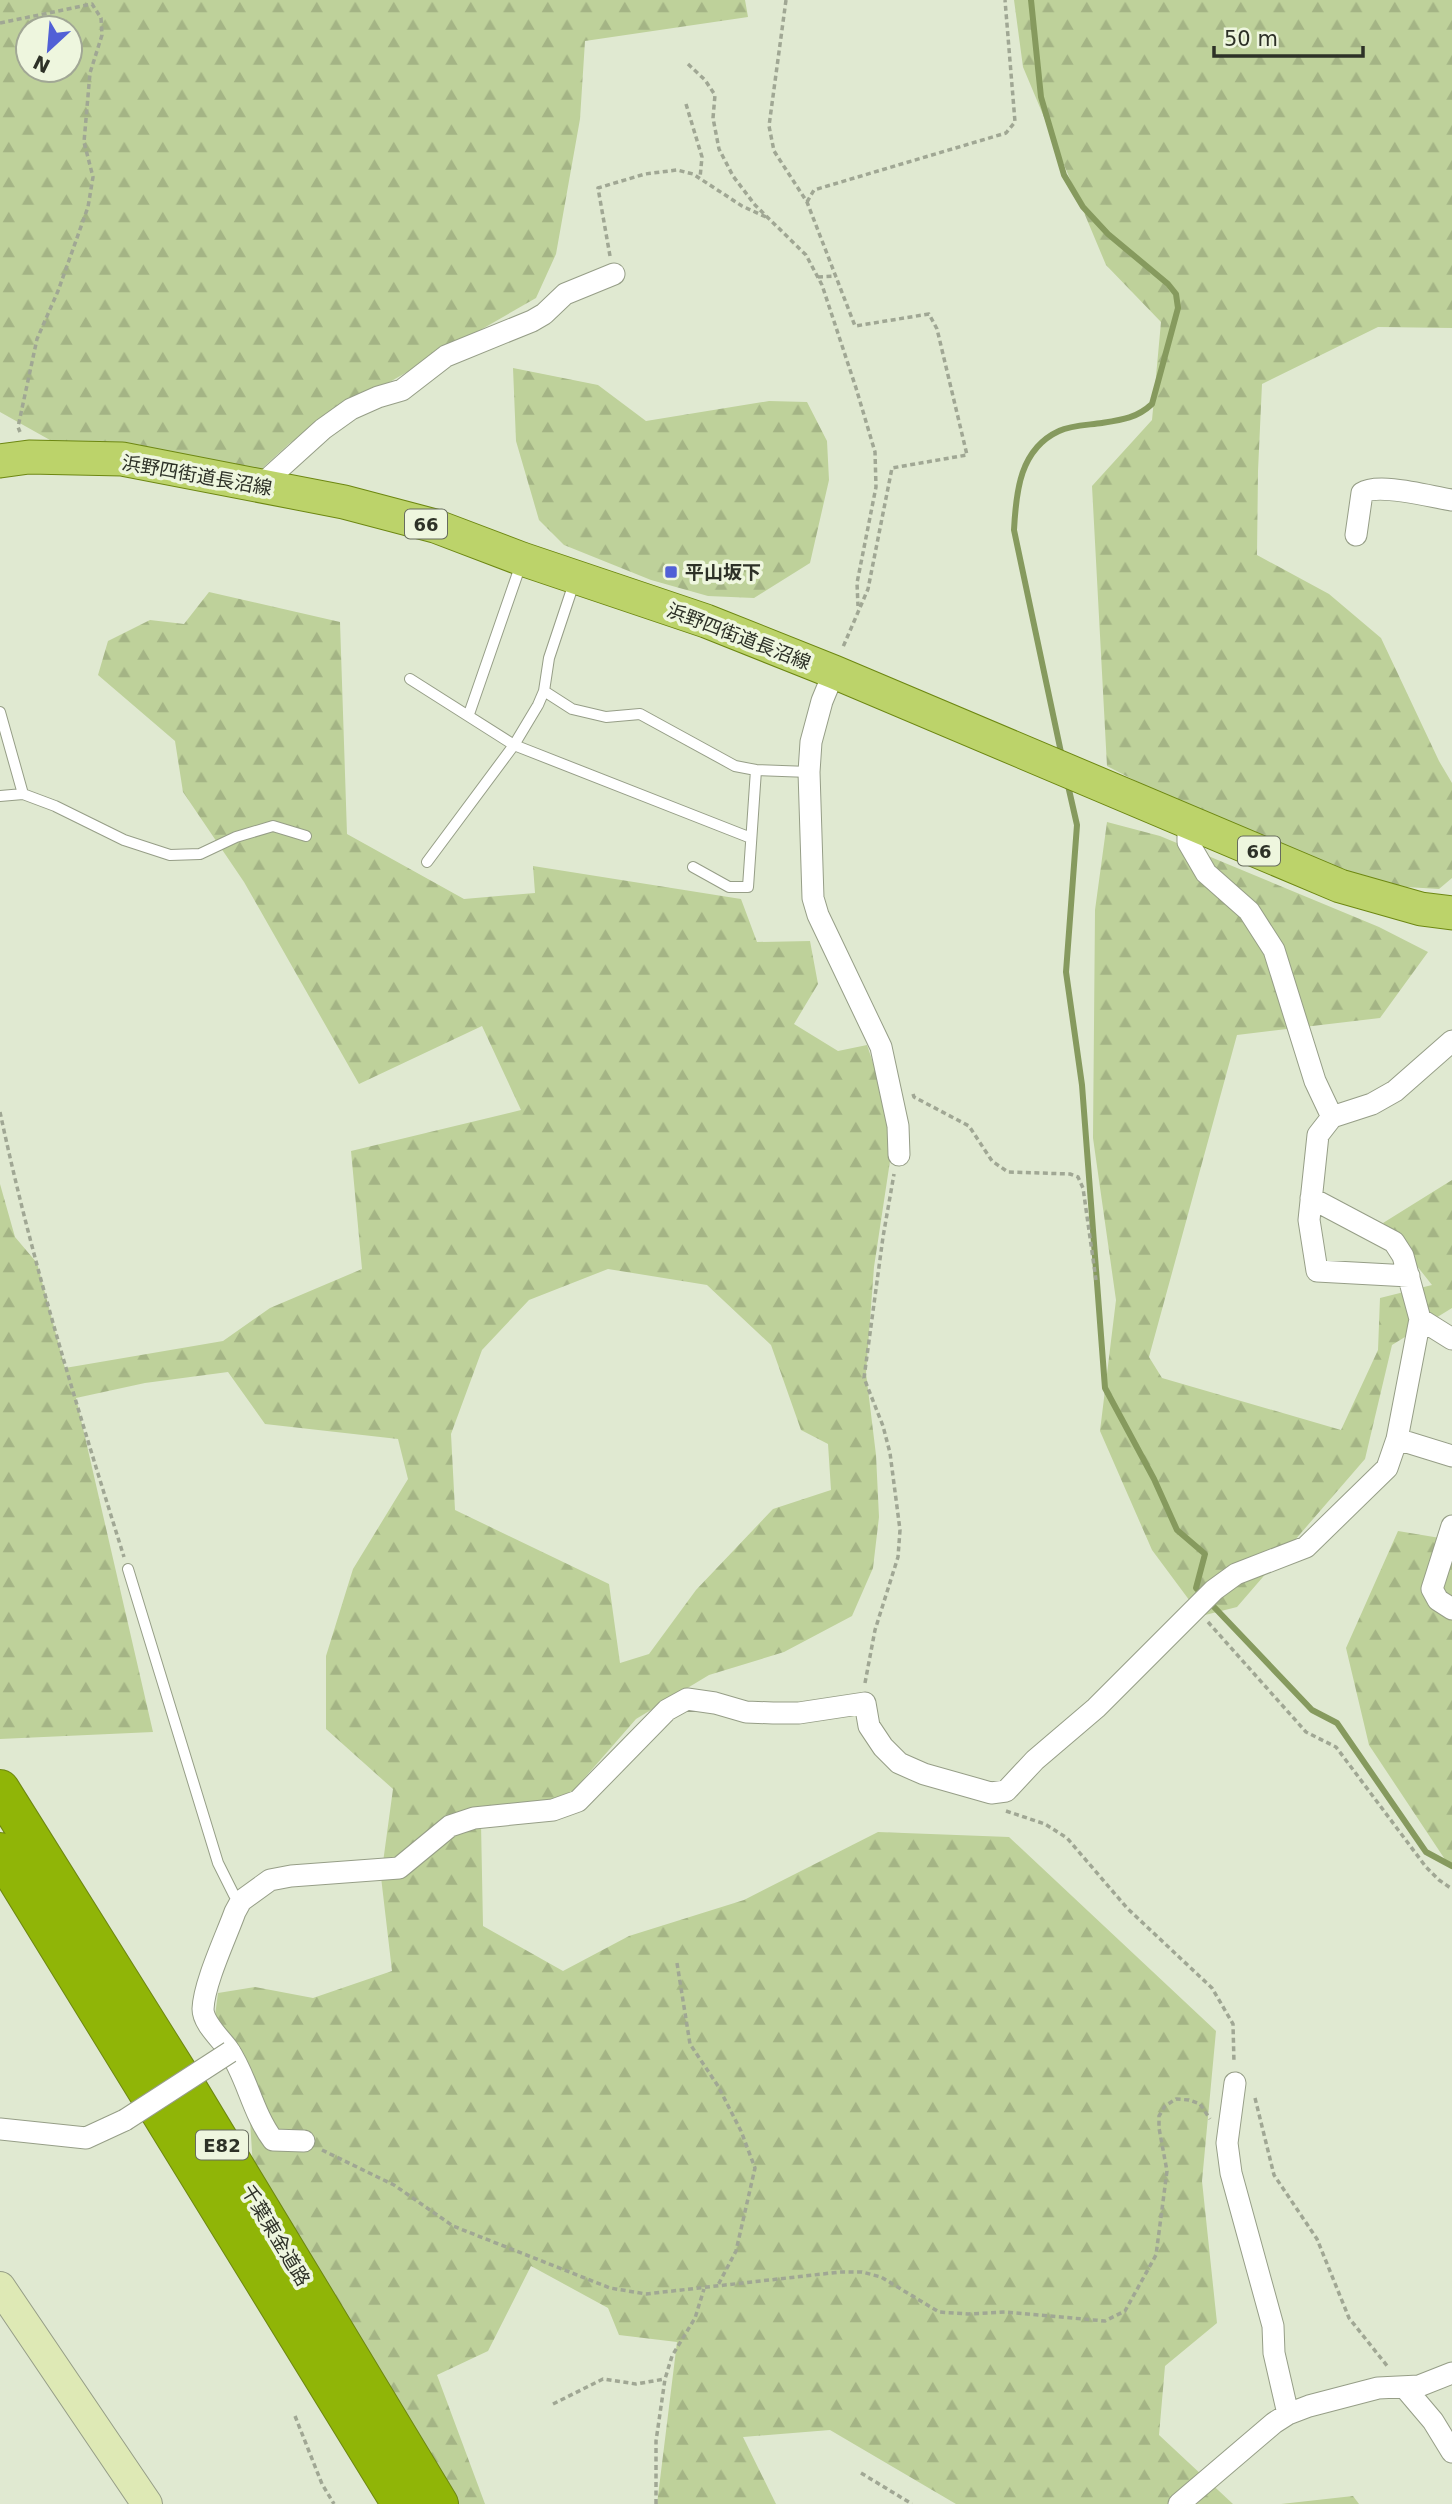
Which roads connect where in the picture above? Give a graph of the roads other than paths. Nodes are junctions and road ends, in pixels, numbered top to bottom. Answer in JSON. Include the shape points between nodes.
{"nodes":[{"id":1,"x":614,"y":274,"type":"road end"},
{"id":2,"x":14,"y":459,"type":"edge"},
{"id":3,"x":260,"y":486,"type":"junction"},
{"id":4,"x":1452,"y":500,"type":"edge"},
{"id":5,"x":1356,"y":535,"type":"dead end"},
{"id":6,"x":522,"y":559,"type":"junction"},
{"id":7,"x":576,"y":577,"type":"junction"},
{"id":8,"x":834,"y":672,"type":"junction"},
{"id":9,"x":410,"y":679,"type":"dead end"},
{"id":10,"x":544,"y":691,"type":"junction"},
{"id":11,"x":0,"y":712,"type":"edge"},
{"id":12,"x":469,"y":714,"type":"junction"},
{"id":13,"x":514,"y":745,"type":"junction"},
{"id":14,"x":756,"y":770,"type":"junction"},
{"id":15,"x":809,"y":772,"type":"junction"},
{"id":16,"x":23,"y":794,"type":"junction"},
{"id":17,"x":0,"y":796,"type":"edge"},
{"id":18,"x":1188,"y":821,"type":"junction"},
{"id":19,"x":306,"y":836,"type":"dead end"},
{"id":20,"x":751,"y":838,"type":"junction"},
{"id":21,"x":427,"y":862,"type":"dead end"},
{"id":22,"x":693,"y":867,"type":"dead end"},
{"id":23,"x":1452,"y":913,"type":"edge"},
{"id":24,"x":1452,"y":1041,"type":"edge"},
{"id":25,"x":1332,"y":1117,"type":"junction"},
{"id":26,"x":899,"y":1155,"type":"road end"},
{"id":27,"x":1311,"y":1198,"type":"junction"},
{"id":28,"x":1409,"y":1276,"type":"junction"},
{"id":29,"x":1420,"y":1319,"type":"junction"},
{"id":30,"x":1452,"y":1339,"type":"edge"},
{"id":31,"x":1397,"y":1439,"type":"junction"},
{"id":32,"x":1452,"y":1457,"type":"edge"},
{"id":33,"x":1452,"y":1526,"type":"edge"},
{"id":34,"x":128,"y":1569,"type":"road end"},
{"id":35,"x":1452,"y":1609,"type":"edge"},
{"id":36,"x":0,"y":1789,"type":"edge"},
{"id":37,"x":0,"y":1852,"type":"edge"},
{"id":38,"x":241,"y":1902,"type":"junction"},
{"id":39,"x":230,"y":2052,"type":"junction"},
{"id":40,"x":1235,"y":2083,"type":"road end"},
{"id":41,"x":0,"y":2129,"type":"edge"},
{"id":42,"x":304,"y":2141,"type":"road end"},
{"id":43,"x":0,"y":2287,"type":"edge"},
{"id":44,"x":1452,"y":2373,"type":"edge"},
{"id":45,"x":1405,"y":2388,"type":"junction"},
{"id":46,"x":1288,"y":2414,"type":"junction"},
{"id":47,"x":1452,"y":2452,"type":"edge"},
{"id":48,"x":147,"y":2504,"type":"edge"},
{"id":49,"x":401,"y":2504,"type":"edge"},
{"id":50,"x":439,"y":2504,"type":"edge"},
{"id":51,"x":1179,"y":2504,"type":"edge"}],
"edges":[{"from":1,"to":3,"type":"street","via":[[565,294],[532,321],[446,356],[402,390],[351,409]]},
{"from":2,"to":3,"type":"main road","name":"浜野四街道長沼線","number":"66","via":[[122,460]]},
{"from":3,"to":6,"type":"main road","name":"浜野四街道長沼線","number":"66","via":[[435,526]]},
{"from":4,"to":5,"type":"street","via":[[1369,489],[1362,493]]},
{"from":6,"to":7,"type":"main road","name":"浜野四街道長沼線","number":"66"},
{"from":6,"to":12,"type":"lane"},
{"from":7,"to":8,"type":"main road","name":"浜野四街道長沼線","number":"66","via":[[706,621]]},
{"from":7,"to":10,"type":"lane"},
{"from":8,"to":15,"type":"street","via":[[811,742]]},
{"from":8,"to":18,"type":"main road","name":"浜野四街道長沼線","number":"66"},
{"from":9,"to":12,"type":"lane"},
{"from":10,"to":13,"type":"lane"},
{"from":10,"to":14,"type":"lane","via":[[572,709],[606,717],[640,714],[735,766]]},
{"from":11,"to":16,"type":"lane"},
{"from":12,"to":13,"type":"lane"},
{"from":13,"to":20,"type":"lane"},
{"from":13,"to":21,"type":"lane"},
{"from":14,"to":15,"type":"lane"},
{"from":14,"to":20,"type":"lane"},
{"from":15,"to":26,"type":"street","via":[[813,898],[881,1047],[896,1115]]},
{"from":16,"to":17,"type":"lane"},
{"from":16,"to":19,"type":"lane","via":[[170,855],[200,854],[274,826]]},
{"from":18,"to":23,"type":"main road","name":"浜野四街道長沼線","number":"66","via":[[1340,886],[1420,909]]},
{"from":18,"to":25,"type":"street","via":[[1188,842],[1206,873],[1249,911],[1274,950],[1315,1081]]},
{"from":20,"to":22,"type":"lane","via":[[748,887],[729,887]]},
{"from":24,"to":25,"type":"street","via":[[1395,1091]]},
{"from":25,"to":27,"type":"street","via":[[1318,1135]]},
{"from":27,"to":28,"type":"street","via":[[1394,1242]]},
{"from":27,"to":28,"type":"street","via":[[1309,1220],[1317,1271]]},
{"from":28,"to":29,"type":"street"},
{"from":29,"to":30,"type":"street"},
{"from":29,"to":31,"type":"street"},
{"from":31,"to":32,"type":"street"},
{"from":31,"to":38,"type":"street","via":[[1387,1468],[1306,1547],[1236,1574],[1195,1607],[1006,1791],[991,1793],[899,1763],[869,1726],[865,1703],[773,1713],[687,1699],[667,1710],[578,1801],[553,1810],[474,1818],[450,1826],[399,1868],[270,1880]]},
{"from":33,"to":35,"type":"street","via":[[1432,1589],[1438,1600]]},
{"from":34,"to":38,"type":"lane","via":[[218,1863]]},
{"from":36,"to":50,"type":"highway","name":"千葉東金道路","number":"E82"},
{"from":37,"to":49,"type":"highway","name":"千葉東金道路","number":"E82"},
{"from":38,"to":39,"type":"street","via":[[205,1993],[203,2011]]},
{"from":39,"to":41,"type":"street","bridge":true,"via":[[125,2120],[86,2138]]},
{"from":39,"to":42,"type":"street","via":[[262,2126],[273,2140]]},
{"from":40,"to":46,"type":"street","via":[[1227,2143],[1231,2173],[1273,2326],[1274,2353]]},
{"from":43,"to":48,"type":"street"},
{"from":44,"to":45,"type":"street"},
{"from":45,"to":46,"type":"street","via":[[1378,2388]]},
{"from":45,"to":47,"type":"street"},
{"from":46,"to":51,"type":"street"}]}
